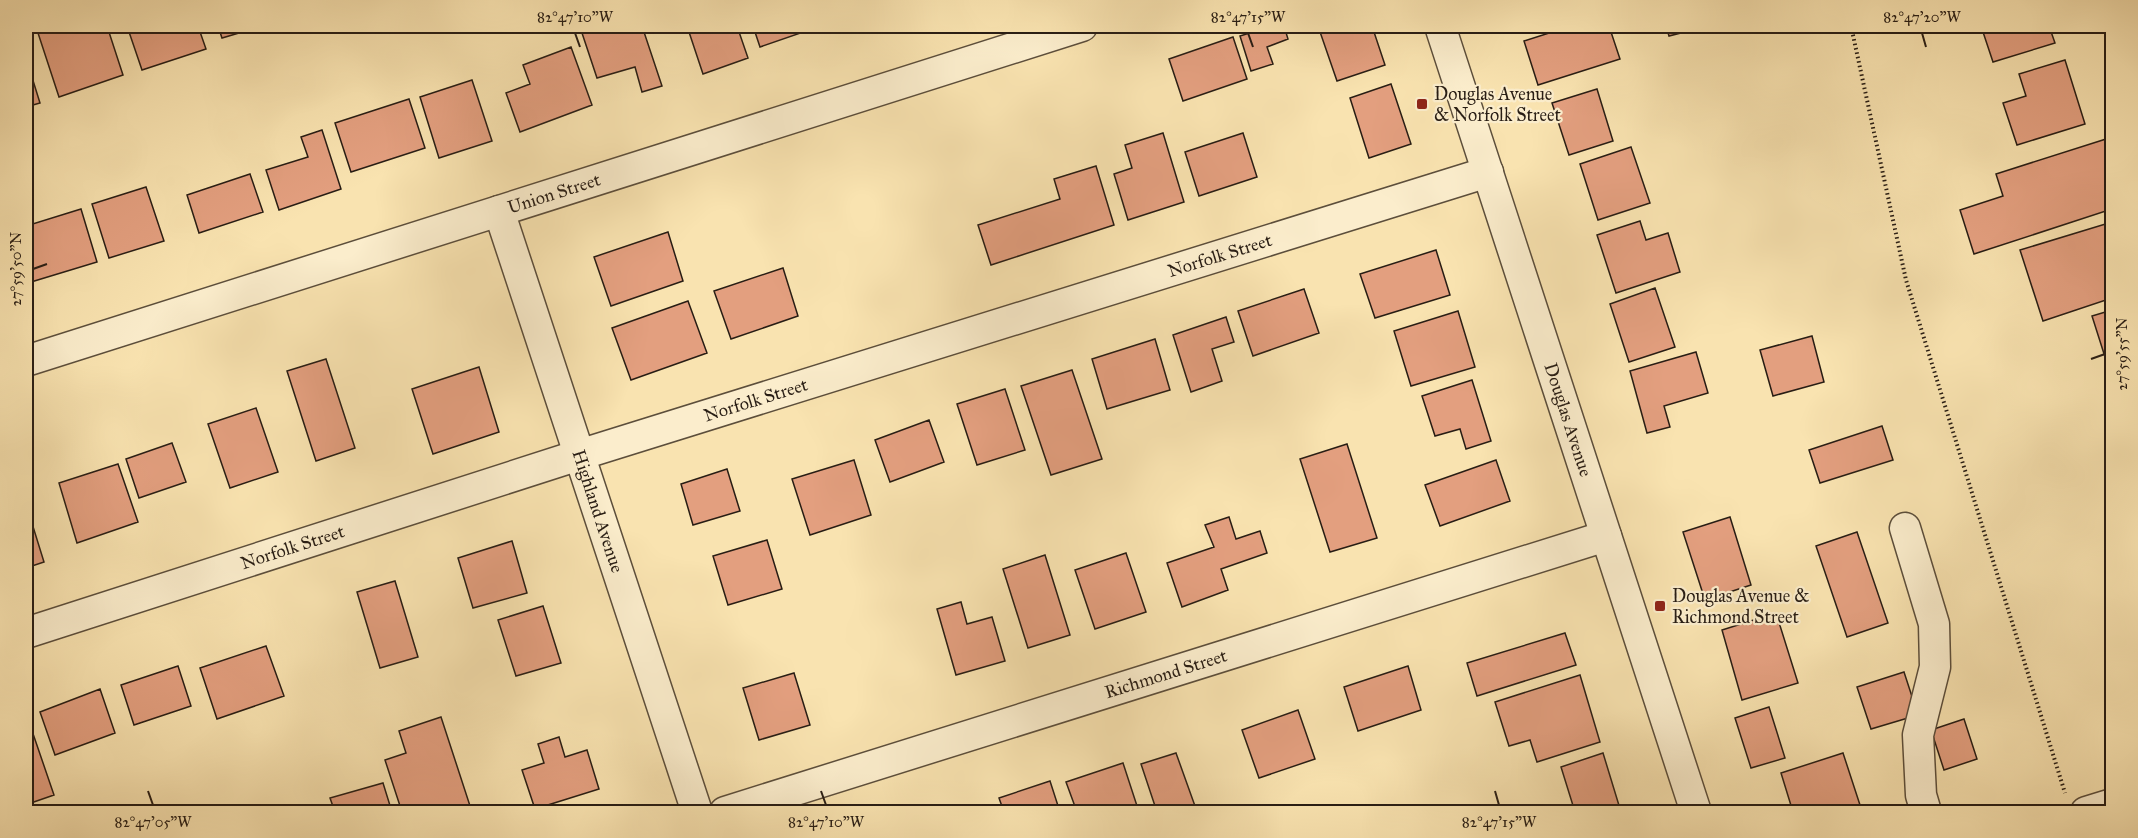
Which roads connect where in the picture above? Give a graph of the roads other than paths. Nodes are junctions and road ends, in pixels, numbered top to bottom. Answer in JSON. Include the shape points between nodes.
{"nodes":[{"id":1,"x":1082,"y":26,"type":"edge"},
{"id":2,"x":1440,"y":26,"type":"edge"},
{"id":3,"x":1488,"y":172,"type":"junction"},
{"id":4,"x":499,"y":211,"type":"junction"},
{"id":5,"x":26,"y":361,"type":"edge"},
{"id":6,"x":579,"y":455,"type":"junction"},
{"id":7,"x":1905,"y":528,"type":"dead end"},
{"id":8,"x":1606,"y":536,"type":"junction"},
{"id":9,"x":26,"y":633,"type":"edge"},
{"id":10,"x":2112,"y":804,"type":"edge"},
{"id":11,"x":2077,"y":808,"type":"edge"},
{"id":12,"x":698,"y":813,"type":"edge"},
{"id":13,"x":725,"y":813,"type":"edge"},
{"id":14,"x":1696,"y":813,"type":"edge"},
{"id":15,"x":1926,"y":813,"type":"edge"}],
"edges":[{"from":1,"to":4,"type":"street","name":"Union Street"},
{"from":2,"to":3,"type":"street","name":"Douglas Avenue"},
{"from":3,"to":6,"type":"street","name":"Norfolk Street"},
{"from":3,"to":8,"type":"street","name":"Douglas Avenue"},
{"from":4,"to":5,"type":"street","name":"Union Street"},
{"from":4,"to":6,"type":"street","name":"Highland Avenue"},
{"from":6,"to":9,"type":"street","name":"Norfolk Street"},
{"from":6,"to":12,"type":"street","name":"Highland Avenue"},
{"from":7,"to":15,"type":"street","via":[[1934,624],[1935,667],[1918,735],[1921,795]]},
{"from":8,"to":13,"type":"street","name":"Richmond Street"},
{"from":8,"to":14,"type":"street","name":"Douglas Avenue"},
{"from":10,"to":11,"type":"street"}]}
